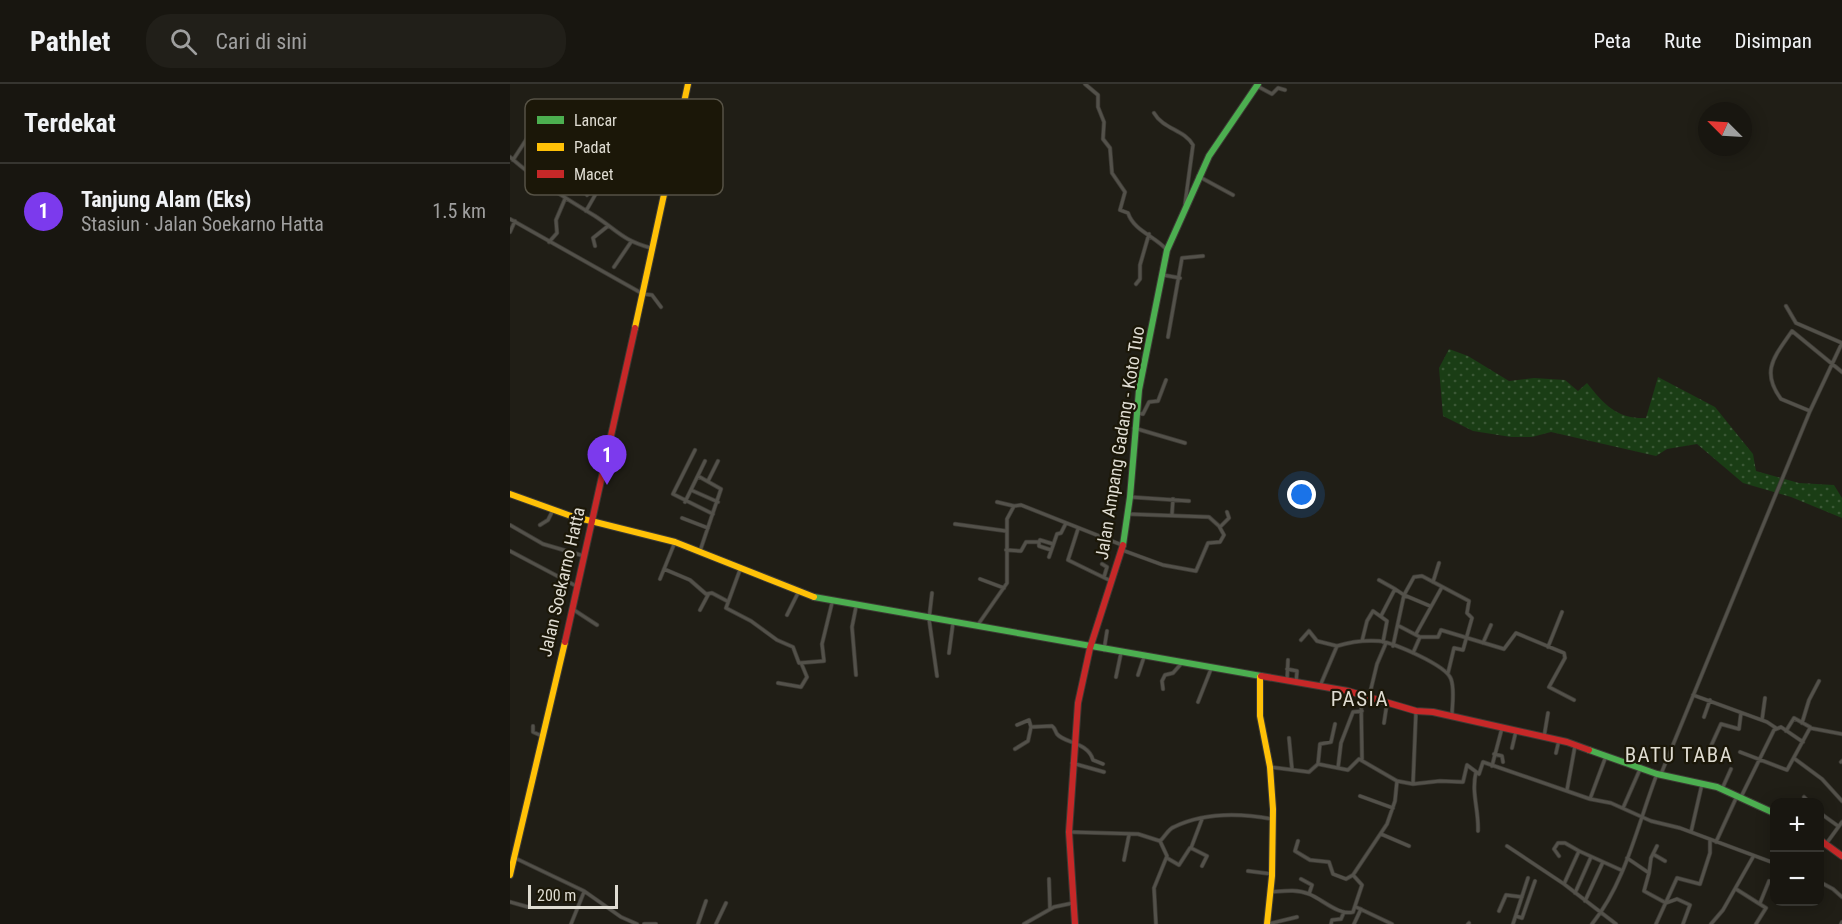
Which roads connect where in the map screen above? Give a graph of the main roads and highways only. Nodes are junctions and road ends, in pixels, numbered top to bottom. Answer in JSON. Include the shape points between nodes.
{"nodes":[{"id":1,"x":688,"y":84,"type":"edge"},
{"id":2,"x":1258,"y":85,"type":"edge"},
{"id":3,"x":685,"y":99,"type":"edge"},
{"id":4,"x":664,"y":195,"type":"edge"},
{"id":5,"x":510,"y":494,"type":"edge"},
{"id":6,"x":591,"y":521,"type":"junction"},
{"id":7,"x":1090,"y":648,"type":"junction"},
{"id":8,"x":1260,"y":677,"type":"junction"},
{"id":9,"x":1770,"y":811,"type":"edge"},
{"id":10,"x":1824,"y":843,"type":"edge"},
{"id":11,"x":1842,"y":856,"type":"edge"},
{"id":12,"x":510,"y":875,"type":"edge"},
{"id":13,"x":1075,"y":924,"type":"edge"},
{"id":14,"x":1267,"y":924,"type":"edge"}],
"edges":[{"from":1,"to":3,"type":"main road","name":"Jalan Soekarno Hatta"},
{"from":2,"to":7,"type":"main road","name":"Jalan Ampang Gadang - Koto Tuo","via":[[1198,176],[1167,250],[1136,413],[1122,548]]},
{"from":4,"to":6,"type":"main road","name":"Jalan Soekarno Hatta"},
{"from":5,"to":6,"type":"main road"},
{"from":6,"to":7,"type":"main road","via":[[675,542],[832,603]]},
{"from":6,"to":12,"type":"main road","name":"Jalan Soekarno Hatta"},
{"from":7,"to":8,"type":"main road"},
{"from":7,"to":13,"type":"main road","name":"Jalan Ampang Gadang - Koto Tuo","via":[[1073,741],[1069,832]]},
{"from":8,"to":9,"type":"main road","via":[[1320,686],[1416,711],[1559,740],[1659,774],[1722,789]]},
{"from":8,"to":14,"type":"main road","via":[[1260,716],[1270,766],[1272,819]]},
{"from":10,"to":11,"type":"main road"}]}
